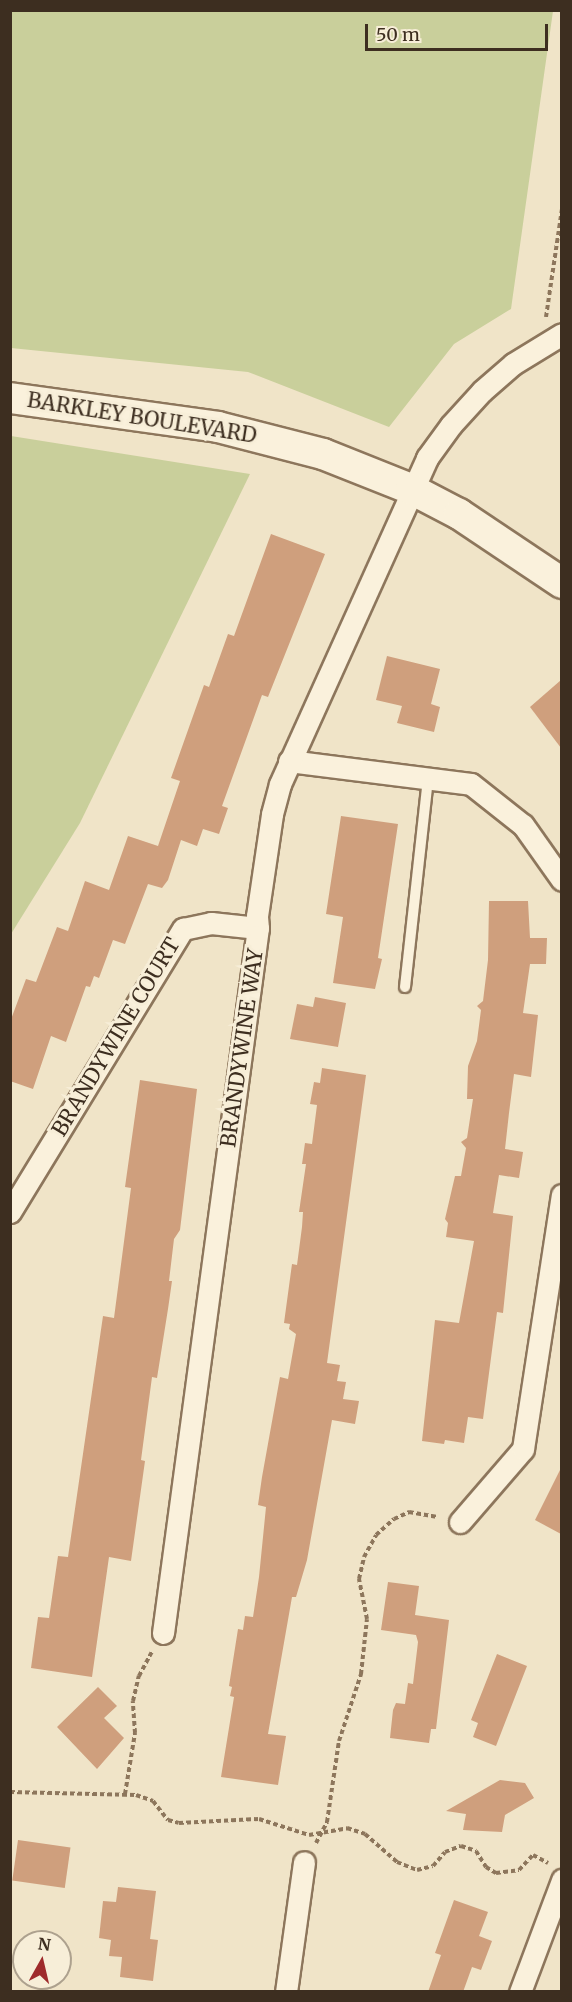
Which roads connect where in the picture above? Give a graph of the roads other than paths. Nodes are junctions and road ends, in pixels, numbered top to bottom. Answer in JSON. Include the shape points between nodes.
{"nodes":[{"id":1,"x":561,"y":334,"type":"edge"},
{"id":2,"x":10,"y":398,"type":"edge"},
{"id":3,"x":411,"y":489,"type":"junction"},
{"id":4,"x":561,"y":584,"type":"edge"},
{"id":5,"x":289,"y":761,"type":"junction"},
{"id":6,"x":428,"y":779,"type":"junction"},
{"id":7,"x":561,"y":879,"type":"edge"},
{"id":8,"x":258,"y":928,"type":"junction"},
{"id":9,"x":405,"y":987,"type":"dead end"},
{"id":10,"x":561,"y":1195,"type":"edge"},
{"id":11,"x":10,"y":1212,"type":"edge"},
{"id":12,"x":460,"y":1521,"type":"road end"},
{"id":13,"x":163,"y":1633,"type":"road end"},
{"id":14,"x":304,"y":1862,"type":"road end"},
{"id":15,"x":557,"y":1873,"type":"edge"},
{"id":16,"x":286,"y":1992,"type":"edge"},
{"id":17,"x":520,"y":1992,"type":"edge"}],
"edges":[{"from":1,"to":3,"type":"street","name":"BRANDYWINE WAY","via":[[482,391],[451,425]]},
{"from":2,"to":3,"type":"main road","name":"BARKLEY BOULEVARD","via":[[271,438],[332,457]]},
{"from":3,"to":4,"type":"main road","name":"BARKLEY BOULEVARD","via":[[494,535]]},
{"from":3,"to":5,"type":"street","name":"BRANDYWINE WAY"},
{"from":5,"to":6,"type":"street"},
{"from":5,"to":8,"type":"street","name":"BRANDYWINE WAY","via":[[272,814]]},
{"from":6,"to":7,"type":"street","via":[[471,784],[523,825]]},
{"from":6,"to":9,"type":"lane"},
{"from":8,"to":11,"type":"street","name":"BRANDYWINE COURT","via":[[211,923],[183,929]]},
{"from":8,"to":13,"type":"street","name":"BRANDYWINE WAY"},
{"from":10,"to":12,"type":"street","via":[[523,1449]]},
{"from":14,"to":16,"type":"street"},
{"from":15,"to":17,"type":"street"}]}
